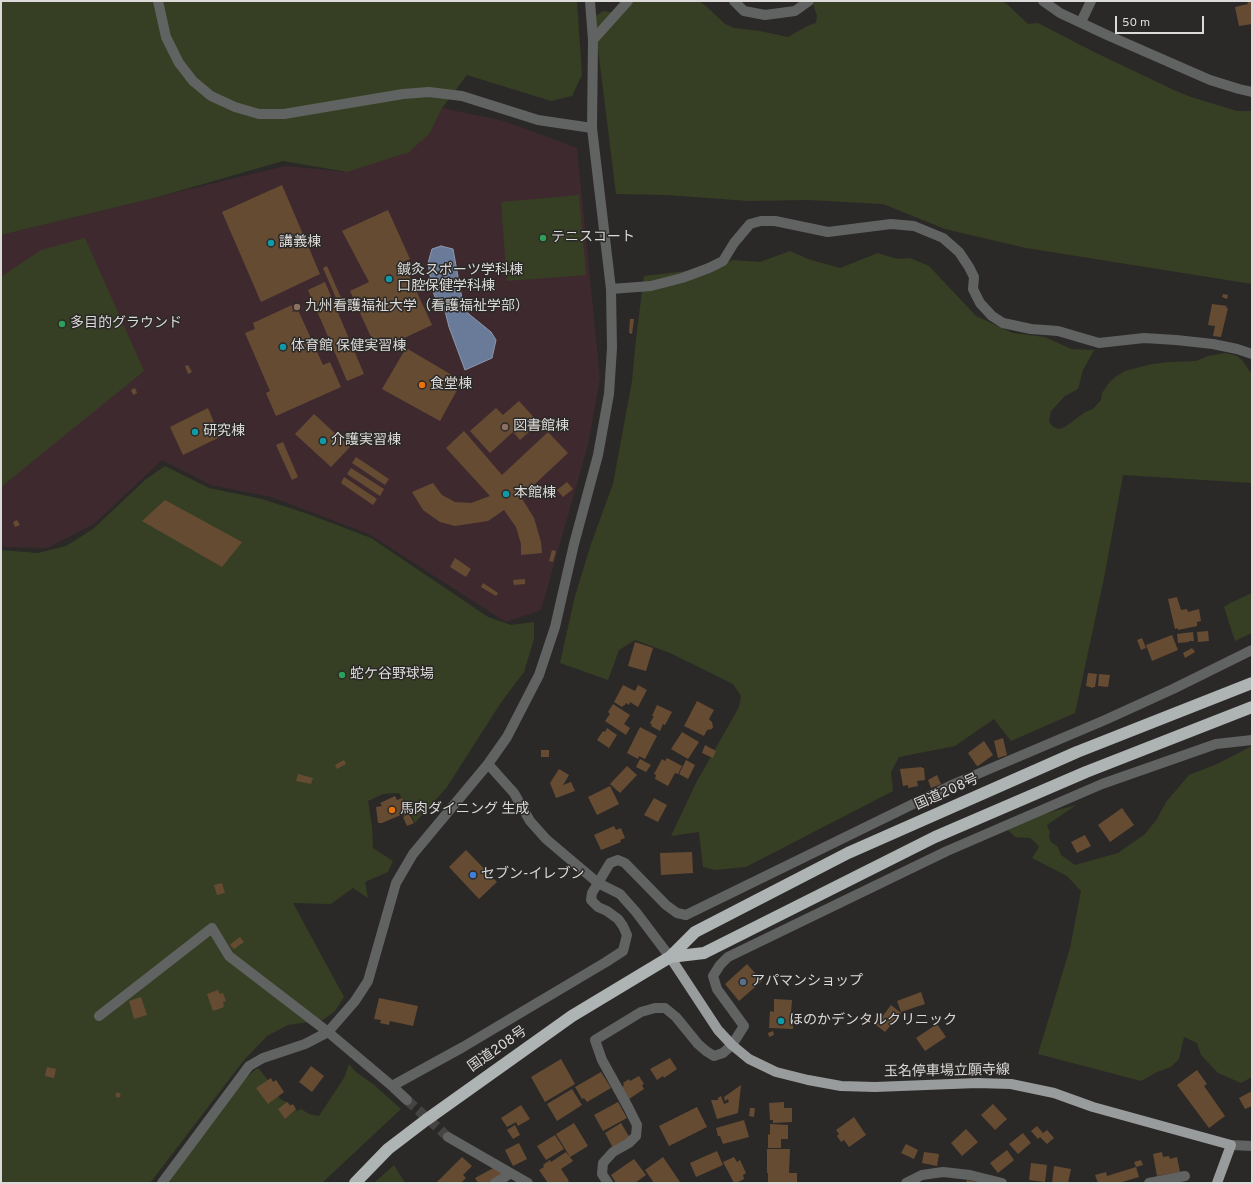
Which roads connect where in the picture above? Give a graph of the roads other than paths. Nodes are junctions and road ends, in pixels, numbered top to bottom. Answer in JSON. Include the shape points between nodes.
{"nodes":[{"id":1,"x":158,"y":1,"type":"edge"},
{"id":2,"x":590,"y":1,"type":"edge"},
{"id":3,"x":628,"y":1,"type":"edge"},
{"id":4,"x":734,"y":1,"type":"edge"},
{"id":5,"x":809,"y":1,"type":"edge"},
{"id":6,"x":1043,"y":1,"type":"edge"},
{"id":7,"x":1091,"y":1,"type":"edge"},
{"id":8,"x":1081,"y":22,"type":"junction"},
{"id":9,"x":593,"y":40,"type":"junction"},
{"id":10,"x":1252,"y":92,"type":"edge"},
{"id":11,"x":592,"y":128,"type":"junction"},
{"id":12,"x":611,"y":289,"type":"junction"},
{"id":13,"x":1252,"y":354,"type":"edge"},
{"id":14,"x":1252,"y":650,"type":"edge"},
{"id":15,"x":1252,"y":683,"type":"edge"},
{"id":16,"x":1252,"y":707,"type":"edge"},
{"id":17,"x":1252,"y":740,"type":"edge"},
{"id":18,"x":488,"y":764,"type":"junction"},
{"id":19,"x":598,"y":883,"type":"junction"},
{"id":20,"x":670,"y":957,"type":"junction"},
{"id":21,"x":99,"y":1016,"type":"dead end"},
{"id":22,"x":328,"y":1032,"type":"junction"},
{"id":23,"x":732,"y":1045,"type":"junction"},
{"id":24,"x":392,"y":1086,"type":"junction"},
{"id":25,"x":407,"y":1100,"type":"tunnel mouth"},
{"id":26,"x":448,"y":1137,"type":"tunnel mouth"},
{"id":27,"x":1231,"y":1145,"type":"junction"},
{"id":28,"x":1252,"y":1146,"type":"edge"},
{"id":29,"x":510,"y":1173,"type":"junction"},
{"id":30,"x":1185,"y":1176,"type":"dead end"},
{"id":31,"x":162,"y":1183,"type":"edge"},
{"id":32,"x":355,"y":1183,"type":"edge"},
{"id":33,"x":495,"y":1183,"type":"edge"},
{"id":34,"x":528,"y":1183,"type":"edge"},
{"id":35,"x":608,"y":1183,"type":"edge"},
{"id":36,"x":906,"y":1183,"type":"edge"},
{"id":37,"x":1002,"y":1183,"type":"edge"},
{"id":38,"x":1149,"y":1183,"type":"edge"},
{"id":39,"x":1217,"y":1183,"type":"edge"}],
"edges":[{"from":1,"to":11,"type":"street","via":[[166,37],[179,63],[193,81],[211,96],[235,107],[259,114],[284,114],[429,92],[462,96],[538,120]]},
{"from":2,"to":9,"type":"street"},
{"from":3,"to":9,"type":"street"},
{"from":4,"to":5,"type":"street","via":[[744,10],[765,15],[795,11]]},
{"from":6,"to":8,"type":"street","via":[[1060,13]]},
{"from":7,"to":8,"type":"street"},
{"from":8,"to":10,"type":"street","via":[[1210,80]]},
{"from":9,"to":11,"type":"street"},
{"from":11,"to":12,"type":"street"},
{"from":12,"to":13,"type":"street","via":[[651,286],[709,268],[723,261],[745,229],[756,222],[776,221],[828,232],[891,224],[914,226],[943,238],[958,252],[974,277],[974,289],[980,303],[1003,323],[1031,329],[1058,330],[1099,344],[1144,338],[1176,340],[1213,344]]},
{"from":12,"to":18,"type":"street","via":[[612,348],[609,394],[598,455],[555,627],[539,675],[507,737]]},
{"from":14,"to":19,"type":"street","via":[[1112,717],[954,784],[686,915],[677,913],[666,905],[625,863],[618,860],[610,863]]},
{"from":15,"to":20,"type":"highway","name":"国道208号","via":[[1077,752],[848,853],[695,932]]},
{"from":16,"to":20,"type":"highway","name":"国道208号","via":[[1086,772],[935,837],[704,953]]},
{"from":17,"to":23,"type":"street","via":[[1216,744],[1102,784],[947,851],[728,957],[713,976],[717,989],[744,1026]]},
{"from":18,"to":19,"type":"street","via":[[514,793],[530,821],[546,839]]},
{"from":18,"to":22,"type":"street","via":[[413,854],[399,877],[368,981],[355,1001]]},
{"from":19,"to":20,"type":"street","via":[[620,894]]},
{"from":19,"to":24,"type":"street","via":[[591,900],[618,919],[623,926],[627,935],[623,951],[470,1044]]},
{"from":20,"to":23,"type":"main road","name":"玉名停車場立願寺線","via":[[718,1030]]},
{"from":20,"to":32,"type":"highway","name":"国道208号","via":[[572,1016],[426,1120],[388,1149]]},
{"from":21,"to":22,"type":"street","via":[[212,928],[229,956]]},
{"from":22,"to":24,"type":"street"},
{"from":22,"to":31,"type":"street","via":[[249,1066]]},
{"from":23,"to":27,"type":"main road","name":"玉名停車場立願寺線","via":[[749,1059],[776,1072],[808,1080],[841,1086],[875,1088],[1011,1084],[1054,1093],[1093,1107]]},
{"from":23,"to":35,"type":"street","via":[[714,1056],[698,1044],[676,1017],[665,1008],[641,1012],[595,1040],[602,1060],[637,1125],[636,1136],[602,1163],[602,1174]]},
{"from":24,"to":25,"type":"street"},
{"from":26,"to":29,"type":"street"},
{"from":27,"to":28,"type":"street"},
{"from":27,"to":39,"type":"main road"},
{"from":29,"to":33,"type":"street"},
{"from":29,"to":34,"type":"street"},
{"from":30,"to":38,"type":"street"},
{"from":36,"to":37,"type":"street","via":[[922,1175],[943,1172]]}]}
